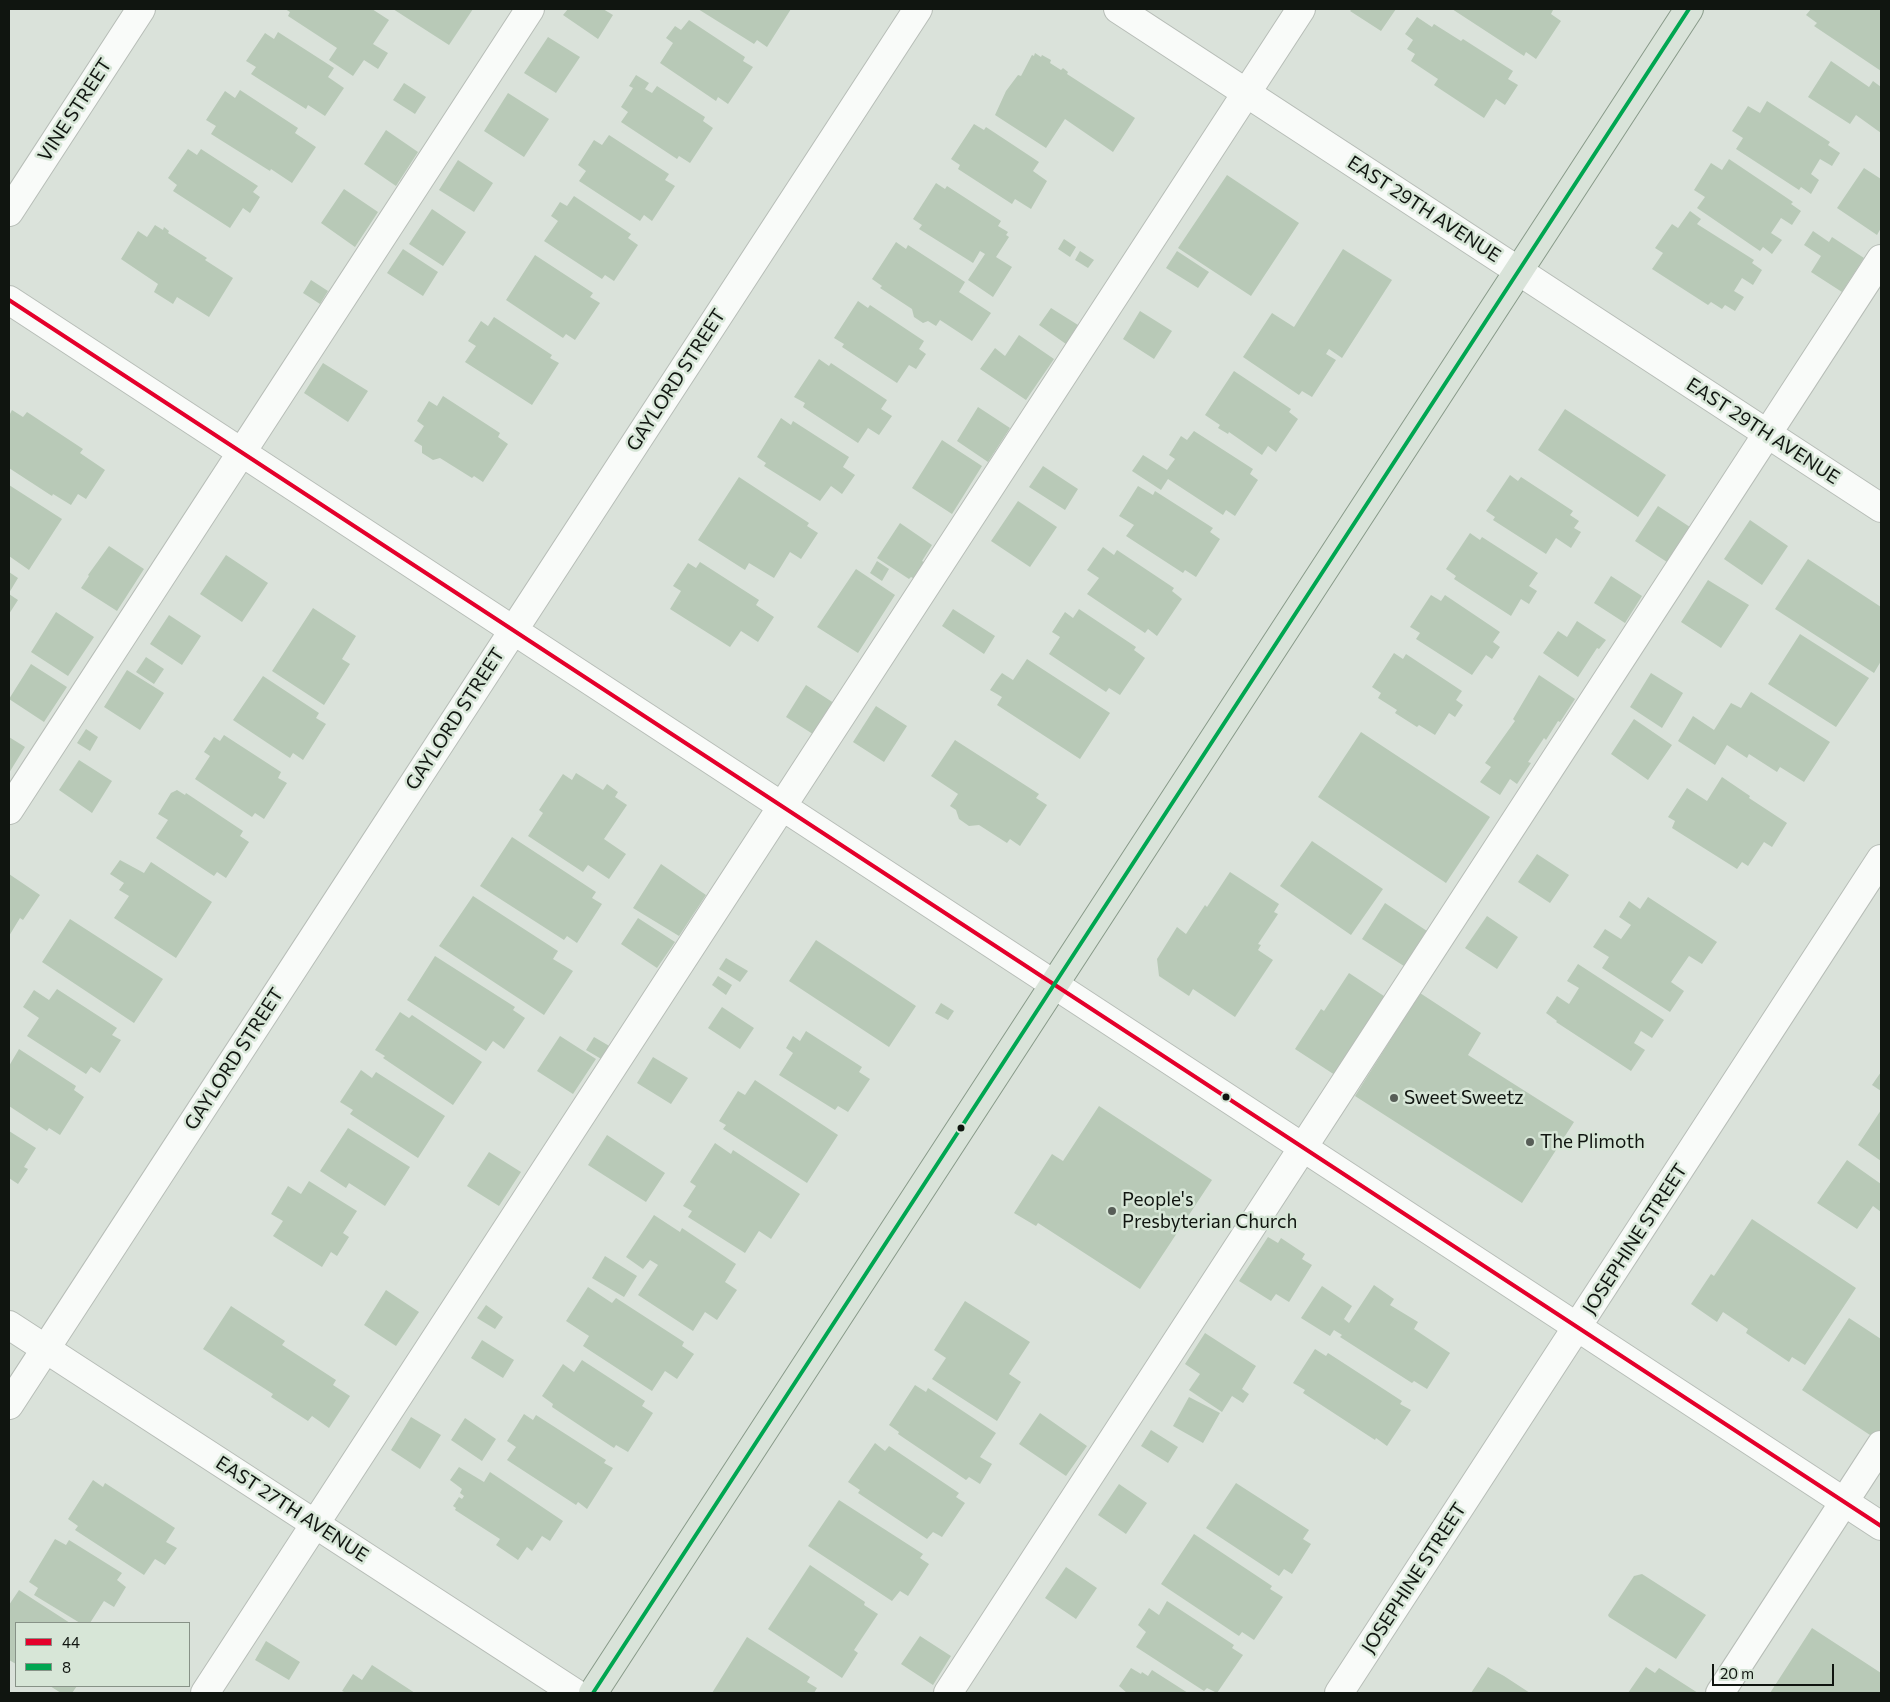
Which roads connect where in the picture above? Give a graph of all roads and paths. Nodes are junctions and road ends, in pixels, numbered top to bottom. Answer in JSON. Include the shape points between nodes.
{"nodes":[{"id":1,"x":141,"y":9,"type":"edge"},
{"id":2,"x":530,"y":9,"type":"edge"},
{"id":3,"x":918,"y":9,"type":"edge"},
{"id":4,"x":1118,"y":9,"type":"edge"},
{"id":5,"x":1301,"y":9,"type":"edge"},
{"id":6,"x":1689,"y":9,"type":"edge"},
{"id":7,"x":1247,"y":93,"type":"junction"},
{"id":8,"x":9,"y":212,"type":"edge"},
{"id":9,"x":1881,"y":259,"type":"edge"},
{"id":10,"x":1519,"y":270,"type":"junction"},
{"id":11,"x":9,"y":300,"type":"edge"},
{"id":12,"x":1768,"y":434,"type":"junction"},
{"id":13,"x":242,"y":452,"type":"junction"},
{"id":14,"x":1881,"y":508,"type":"edge"},
{"id":15,"x":513,"y":630,"type":"junction"},
{"id":16,"x":782,"y":806,"type":"junction"},
{"id":17,"x":9,"y":810,"type":"edge"},
{"id":18,"x":1881,"y":859,"type":"edge"},
{"id":19,"x":1054,"y":984,"type":"junction"},
{"id":20,"x":1303,"y":1148,"type":"junction"},
{"id":21,"x":9,"y":1325,"type":"edge"},
{"id":22,"x":1577,"y":1328,"type":"junction"},
{"id":23,"x":45,"y":1349,"type":"junction"},
{"id":24,"x":9,"y":1405,"type":"edge"},
{"id":25,"x":1881,"y":1445,"type":"edge"},
{"id":26,"x":1844,"y":1502,"type":"junction"},
{"id":27,"x":315,"y":1524,"type":"junction"},
{"id":28,"x":1881,"y":1526,"type":"edge"},
{"id":29,"x":204,"y":1693,"type":"edge"},
{"id":30,"x":575,"y":1693,"type":"edge"},
{"id":31,"x":593,"y":1693,"type":"edge"},
{"id":32,"x":948,"y":1693,"type":"edge"},
{"id":33,"x":1339,"y":1693,"type":"edge"},
{"id":34,"x":1720,"y":1693,"type":"edge"}],
"edges":[{"from":1,"to":8,"type":"street","name":"VINE STREET"},
{"from":2,"to":13,"type":"street"},
{"from":3,"to":15,"type":"street","name":"GAYLORD STREET"},
{"from":4,"to":7,"type":"street","name":"EAST 29TH AVENUE"},
{"from":5,"to":7,"type":"street"},
{"from":6,"to":10,"type":"main road"},
{"from":7,"to":10,"type":"street","name":"EAST 29TH AVENUE"},
{"from":7,"to":16,"type":"street"},
{"from":9,"to":12,"type":"street"},
{"from":10,"to":12,"type":"street","name":"EAST 29TH AVENUE"},
{"from":10,"to":19,"type":"main road"},
{"from":11,"to":13,"type":"street"},
{"from":12,"to":14,"type":"street","name":"EAST 29TH AVENUE"},
{"from":12,"to":20,"type":"street"},
{"from":13,"to":15,"type":"street"},
{"from":13,"to":17,"type":"street"},
{"from":15,"to":16,"type":"street"},
{"from":15,"to":23,"type":"street","name":"GAYLORD STREET"},
{"from":16,"to":19,"type":"street"},
{"from":16,"to":27,"type":"street"},
{"from":18,"to":22,"type":"street","name":"JOSEPHINE STREET"},
{"from":19,"to":20,"type":"street"},
{"from":19,"to":31,"type":"main road"},
{"from":20,"to":22,"type":"street"},
{"from":20,"to":32,"type":"street"},
{"from":21,"to":23,"type":"street","name":"EAST 27TH AVENUE"},
{"from":22,"to":26,"type":"street"},
{"from":22,"to":33,"type":"street","name":"JOSEPHINE STREET"},
{"from":23,"to":24,"type":"street","name":"GAYLORD STREET"},
{"from":23,"to":27,"type":"street","name":"EAST 27TH AVENUE"},
{"from":25,"to":26,"type":"street"},
{"from":26,"to":28,"type":"street"},
{"from":26,"to":34,"type":"street"},
{"from":27,"to":29,"type":"street"},
{"from":27,"to":30,"type":"street","name":"EAST 27TH AVENUE"}]}
